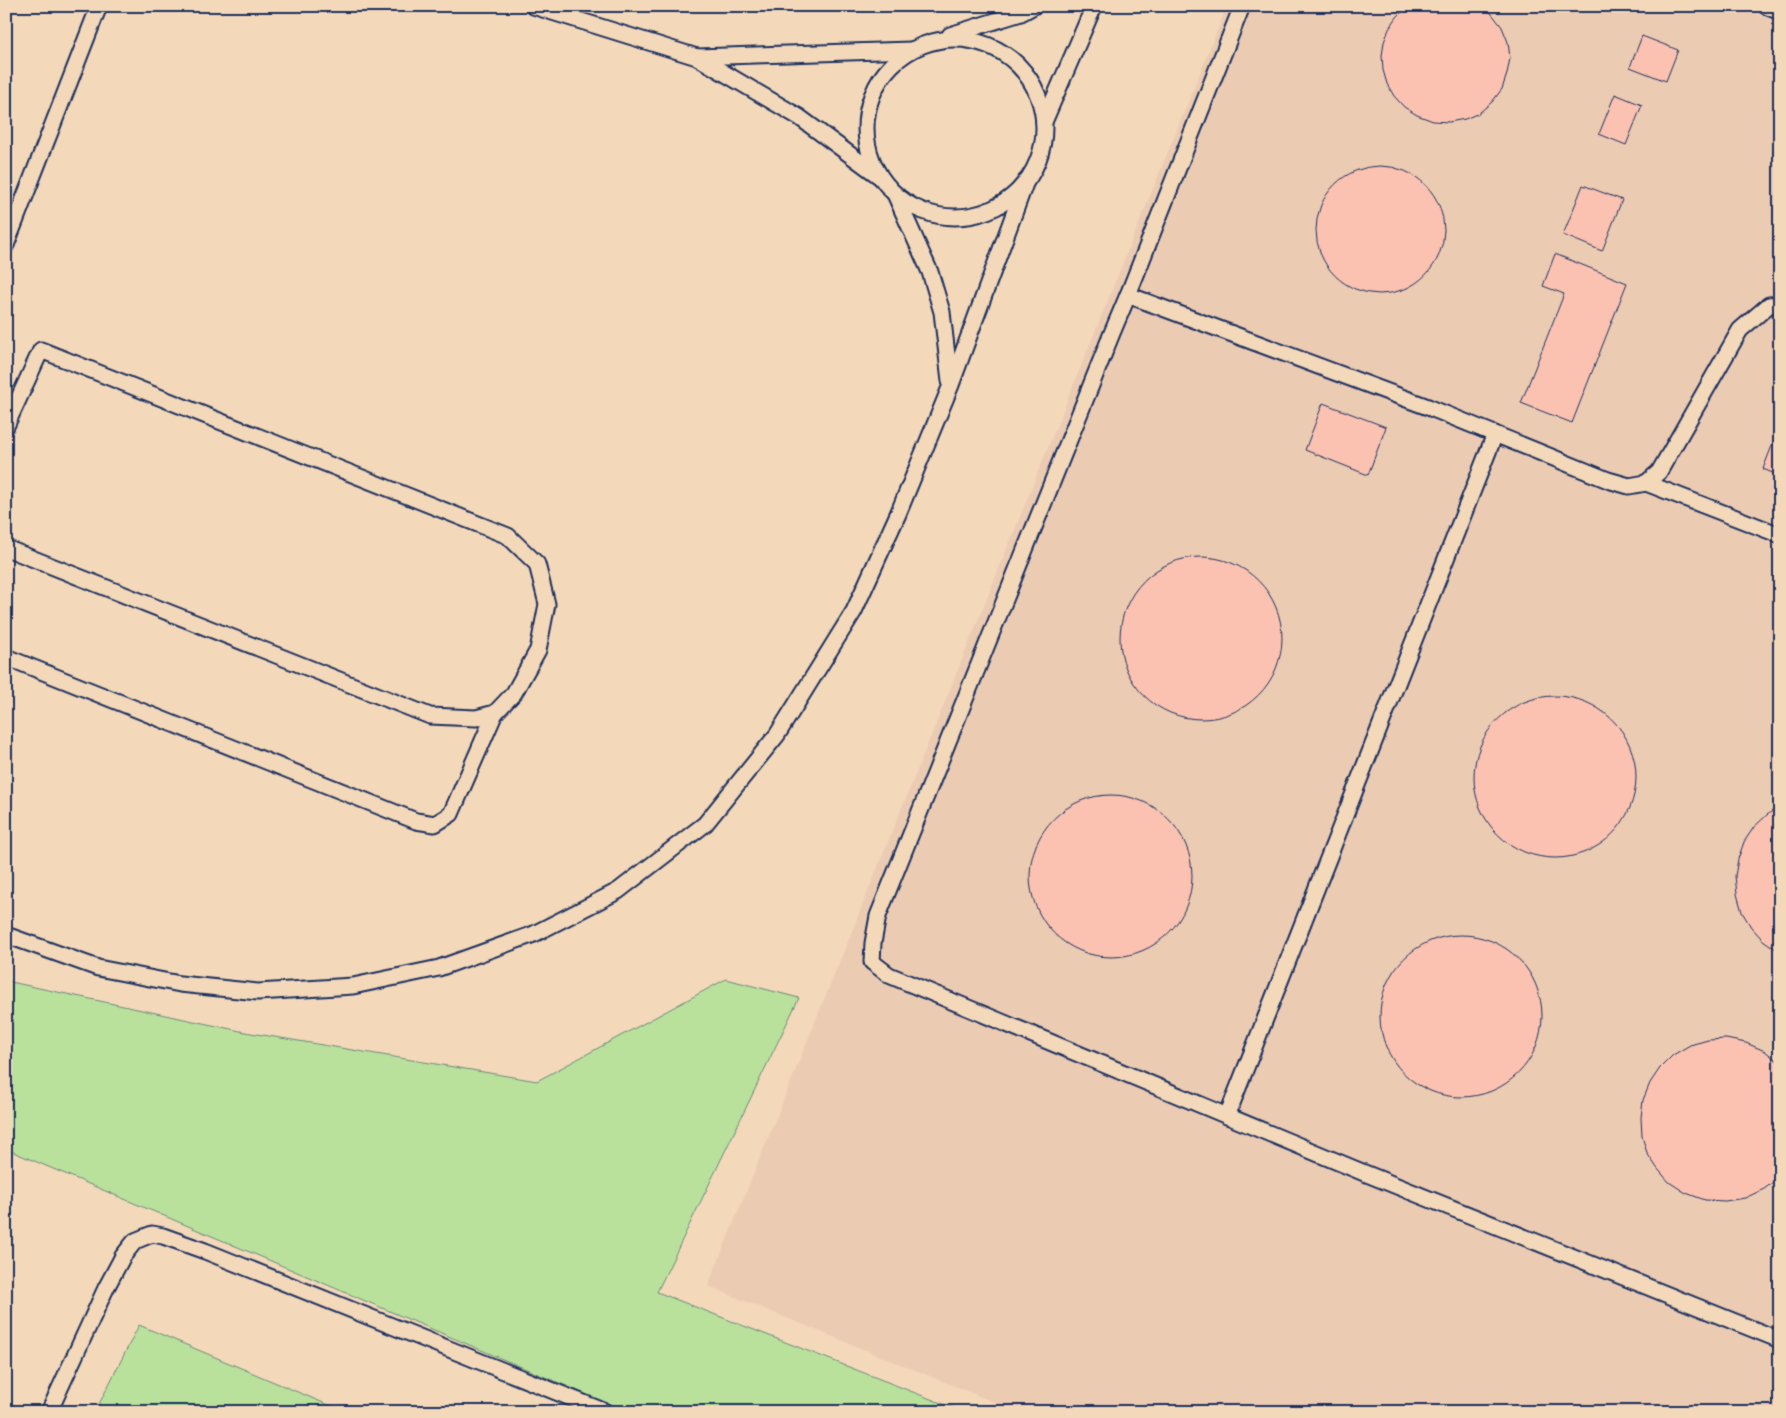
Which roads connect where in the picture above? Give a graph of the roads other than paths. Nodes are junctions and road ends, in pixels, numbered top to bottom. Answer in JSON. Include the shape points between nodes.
{"nodes":[{"id":1,"x":99,"y":6,"type":"edge"},
{"id":2,"x":533,"y":6,"type":"edge"},
{"id":3,"x":1034,"y":6,"type":"edge"},
{"id":4,"x":1094,"y":6,"type":"edge"},
{"id":5,"x":1242,"y":6,"type":"edge"},
{"id":6,"x":1766,"y":6,"type":"edge"},
{"id":7,"x":1780,"y":12,"type":"edge"},
{"id":8,"x":930,"y":42,"type":"junction"},
{"id":9,"x":912,"y":50,"type":"junction"},
{"id":10,"x":697,"y":57,"type":"junction"},
{"id":11,"x":1044,"y":122,"type":"junction"},
{"id":12,"x":880,"y":177,"type":"junction"},
{"id":13,"x":1026,"y":181,"type":"junction"},
{"id":14,"x":895,"y":194,"type":"junction"},
{"id":15,"x":6,"y":245,"type":"edge"},
{"id":16,"x":1128,"y":294,"type":"junction"},
{"id":17,"x":1780,"y":304,"type":"edge"},
{"id":18,"x":950,"y":385,"type":"junction"},
{"id":19,"x":6,"y":426,"type":"edge"},
{"id":20,"x":1495,"y":434,"type":"junction"},
{"id":21,"x":1646,"y":483,"type":"junction"},
{"id":22,"x":1780,"y":534,"type":"edge"},
{"id":23,"x":6,"y":548,"type":"edge"},
{"id":24,"x":6,"y":657,"type":"edge"},
{"id":25,"x":495,"y":713,"type":"junction"},
{"id":26,"x":6,"y":935,"type":"edge"},
{"id":27,"x":1227,"y":1116,"type":"junction"},
{"id":28,"x":1780,"y":1340,"type":"edge"},
{"id":29,"x":49,"y":1412,"type":"edge"},
{"id":30,"x":606,"y":1412,"type":"edge"}],
"edges":[{"from":1,"to":15,"type":"lane"},
{"from":2,"to":10,"type":"lane"},
{"from":3,"to":8,"type":"lane"},
{"from":4,"to":11,"type":"lane"},
{"from":5,"to":16,"type":"lane"},
{"from":6,"to":7,"type":"lane"},
{"from":8,"to":9,"type":"lane"},
{"from":8,"to":11,"type":"lane","via":[[956,38],[982,42],[1006,54],[1025,72],[1038,96]]},
{"from":9,"to":10,"type":"lane"},
{"from":9,"to":12,"type":"lane","via":[[889,68],[873,93],[866,121],[869,150]]},
{"from":10,"to":12,"type":"lane","via":[[799,117]]},
{"from":11,"to":13,"type":"lane","via":[[1036,163]]},
{"from":12,"to":14,"type":"lane"},
{"from":13,"to":14,"type":"lane","via":[[1005,202],[978,214],[949,217],[920,210]]},
{"from":13,"to":18,"type":"lane"},
{"from":14,"to":18,"type":"lane","via":[[930,272],[942,312]]},
{"from":16,"to":20,"type":"lane"},
{"from":16,"to":27,"type":"lane","via":[[878,916],[872,962],[889,975]]},
{"from":17,"to":21,"type":"lane","via":[[1769,306],[1740,330],[1659,472]]},
{"from":18,"to":26,"type":"lane","via":[[898,514],[854,611],[777,735],[705,824],[618,892],[534,934],[456,962],[353,986],[258,992],[180,984],[98,968]]},
{"from":19,"to":25,"type":"lane","via":[[41,350],[508,536],[537,564],[547,604],[538,650],[514,693]]},
{"from":20,"to":21,"type":"lane","via":[[1608,480],[1630,486]]},
{"from":20,"to":27,"type":"lane"},
{"from":21,"to":22,"type":"lane"},
{"from":23,"to":25,"type":"lane","via":[[430,716],[476,718]]},
{"from":24,"to":25,"type":"lane","via":[[416,821],[435,824],[451,814]]},
{"from":27,"to":28,"type":"lane"},
{"from":29,"to":30,"type":"lane","via":[[123,1256],[135,1241],[152,1234],[205,1251]]}]}
